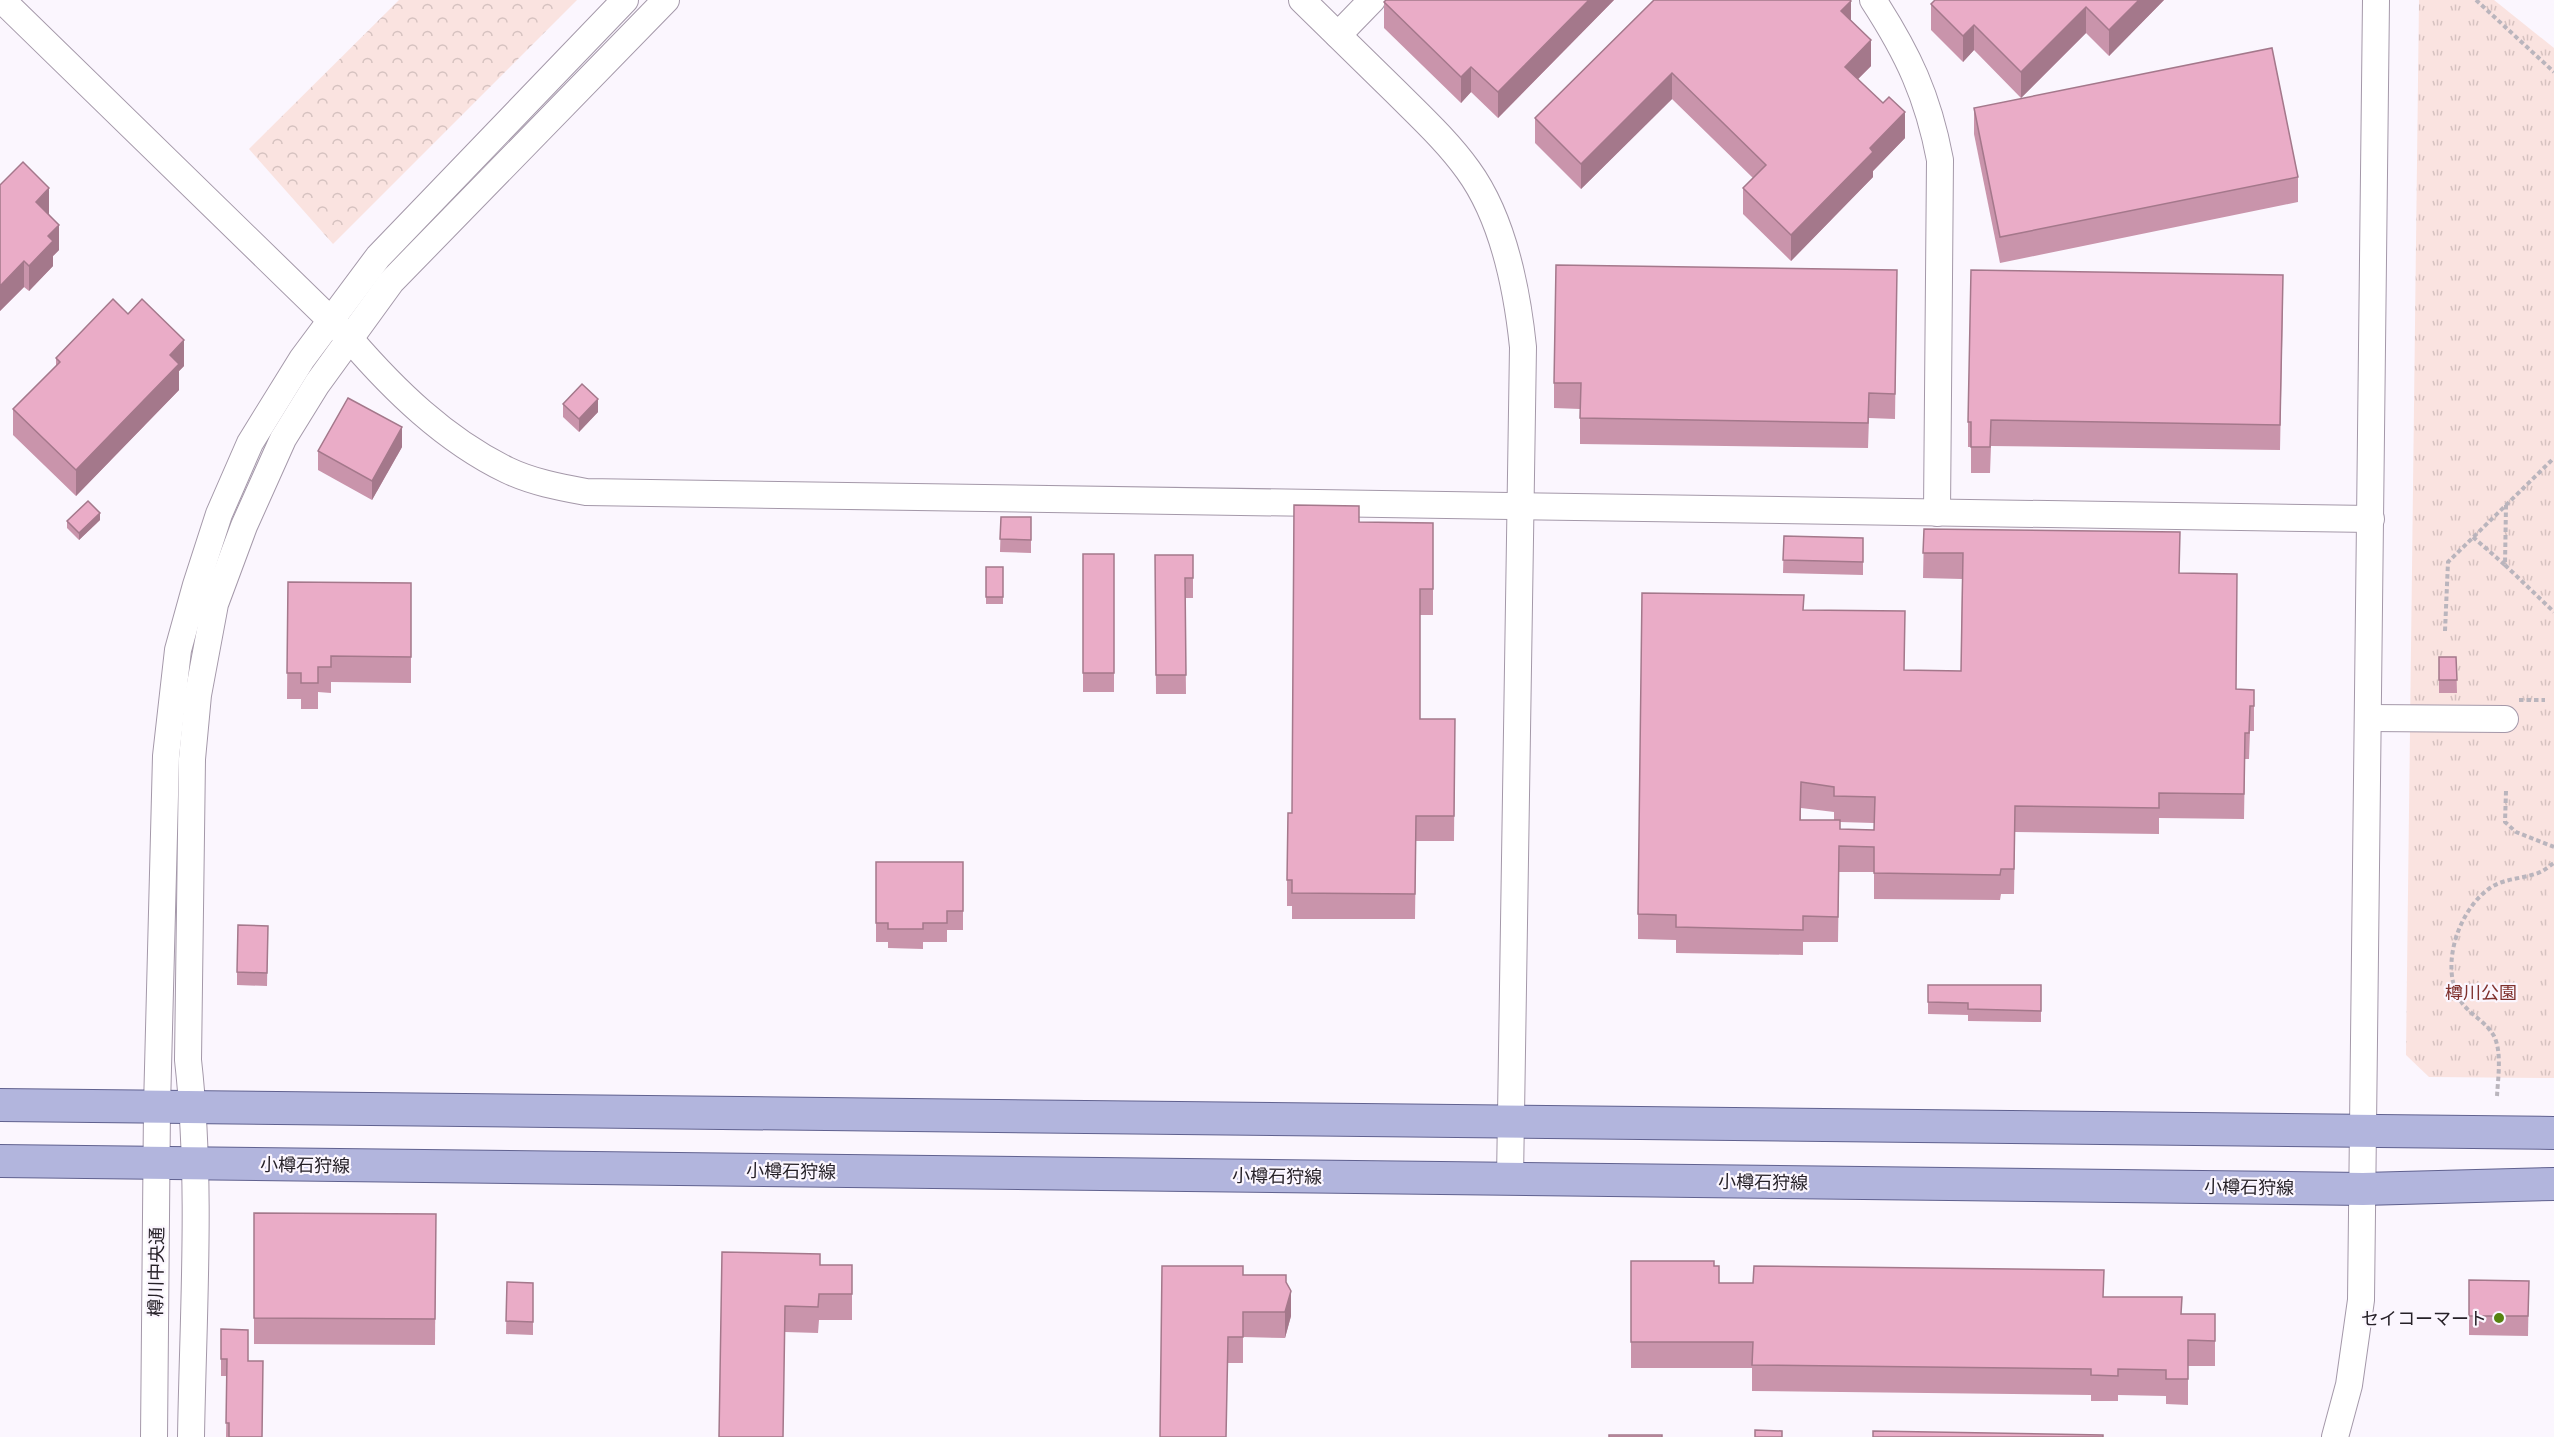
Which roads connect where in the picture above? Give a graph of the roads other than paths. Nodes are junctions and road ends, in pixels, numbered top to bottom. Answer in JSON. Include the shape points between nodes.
{"nodes":[{"id":1,"x":2,"y":0,"type":"edge"},
{"id":2,"x":626,"y":0,"type":"edge"},
{"id":3,"x":666,"y":0,"type":"edge"},
{"id":4,"x":1302,"y":0,"type":"edge"},
{"id":5,"x":1372,"y":0,"type":"edge"},
{"id":6,"x":1874,"y":0,"type":"edge"},
{"id":7,"x":2376,"y":0,"type":"edge"},
{"id":8,"x":1338,"y":35,"type":"junction"},
{"id":9,"x":330,"y":321,"type":"junction"},
{"id":10,"x":350,"y":339,"type":"junction"},
{"id":11,"x":1519,"y":507,"type":"junction"},
{"id":12,"x":1937,"y":513,"type":"junction"},
{"id":13,"x":2371,"y":519,"type":"junction"},
{"id":14,"x":2368,"y":718,"type":"junction"},
{"id":15,"x":2505,"y":719,"type":"dead end"},
{"id":16,"x":0,"y":1105,"type":"edge"},
{"id":17,"x":157,"y":1107,"type":"junction"},
{"id":18,"x":193,"y":1107,"type":"junction"},
{"id":19,"x":1510,"y":1122,"type":"junction"},
{"id":20,"x":2362,"y":1132,"type":"junction"},
{"id":21,"x":2554,"y":1133,"type":"edge"},
{"id":22,"x":0,"y":1161,"type":"edge"},
{"id":23,"x":157,"y":1163,"type":"junction"},
{"id":24,"x":194,"y":1164,"type":"junction"},
{"id":25,"x":1510,"y":1179,"type":"junction"},
{"id":26,"x":2554,"y":1184,"type":"edge"},
{"id":27,"x":2363,"y":1189,"type":"junction"},
{"id":28,"x":154,"y":1437,"type":"edge"},
{"id":29,"x":191,"y":1437,"type":"edge"},
{"id":30,"x":2335,"y":1437,"type":"edge"}],
"edges":[{"from":1,"to":9,"type":"street"},
{"from":2,"to":9,"type":"street","name":"樽川中央通","via":[[378,257]]},
{"from":3,"to":10,"type":"street","name":"樽川中央通","via":[[391,282]]},
{"from":4,"to":8,"type":"street"},
{"from":5,"to":8,"type":"street"},
{"from":6,"to":12,"type":"street","via":[[1919,81],[1940,160]]},
{"from":7,"to":13,"type":"street"},
{"from":8,"to":11,"type":"street","via":[[1427,123],[1469,171],[1509,260],[1519,302],[1523,347]]},
{"from":9,"to":10,"type":"street"},
{"from":9,"to":17,"type":"street","name":"樽川中央通","via":[[250,443],[219,514],[178,650],[166,756]]},
{"from":10,"to":11,"type":"street","via":[[391,384],[467,447],[508,470],[548,485],[586,492]]},
{"from":10,"to":18,"type":"street","name":"樽川中央通","via":[[283,439],[215,604],[198,695],[192,759],[188,1060]]},
{"from":11,"to":12,"type":"street"},
{"from":11,"to":19,"type":"street"},
{"from":12,"to":13,"type":"street"},
{"from":13,"to":14,"type":"street"},
{"from":14,"to":15,"type":"street"},
{"from":14,"to":20,"type":"street"},
{"from":16,"to":17,"type":"main road"},
{"from":17,"to":18,"type":"main road"},
{"from":17,"to":23,"type":"street","name":"樽川中央通"},
{"from":18,"to":19,"type":"main road"},
{"from":18,"to":24,"type":"street","name":"樽川中央通"},
{"from":19,"to":20,"type":"main road"},
{"from":19,"to":25,"type":"street"},
{"from":20,"to":21,"type":"main road"},
{"from":20,"to":27,"type":"street"},
{"from":22,"to":23,"type":"main road","name":"小樽石狩線"},
{"from":23,"to":24,"type":"main road","name":"小樽石狩線"},
{"from":23,"to":28,"type":"street","name":"樽川中央通"},
{"from":24,"to":25,"type":"main road","name":"小樽石狩線"},
{"from":24,"to":29,"type":"street","name":"樽川中央通"},
{"from":25,"to":27,"type":"main road","name":"小樽石狩線"},
{"from":26,"to":27,"type":"main road","name":"小樽石狩線"},
{"from":27,"to":30,"type":"street","via":[[2361,1300],[2349,1385]]}]}
